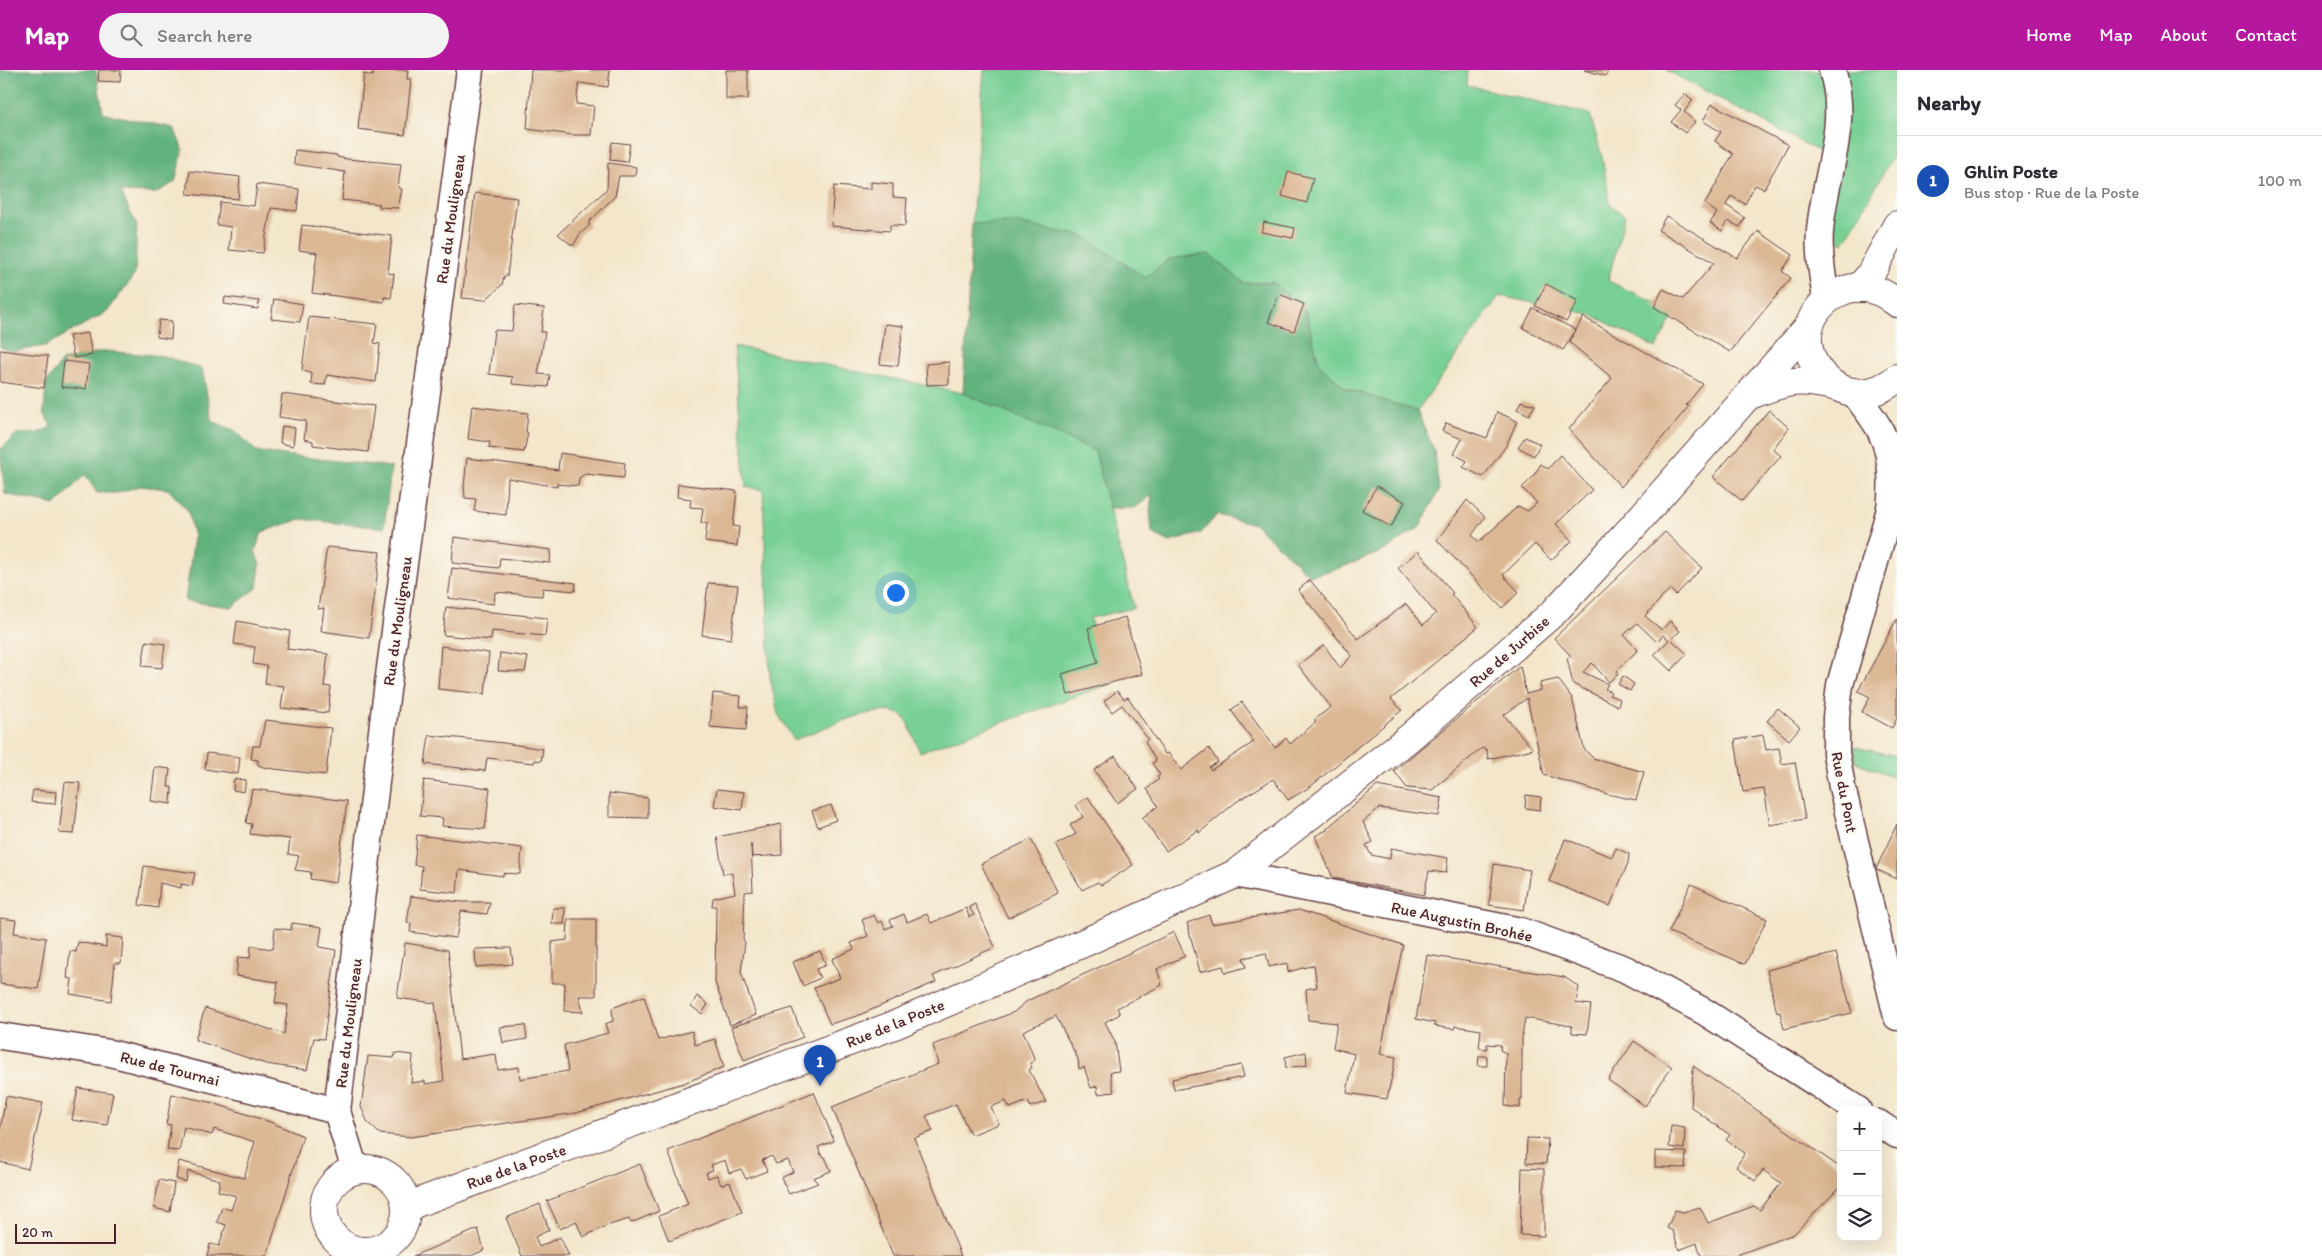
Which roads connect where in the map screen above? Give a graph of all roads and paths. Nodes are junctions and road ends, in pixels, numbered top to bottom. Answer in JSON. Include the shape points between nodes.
{"nodes":[{"id":1,"x":470,"y":70,"type":"edge"},
{"id":2,"x":1832,"y":70,"type":"edge"},
{"id":3,"x":1897,"y":225,"type":"edge"},
{"id":4,"x":1859,"y":288,"type":"junction"},
{"id":5,"x":1826,"y":299,"type":"junction"},
{"id":6,"x":1897,"y":303,"type":"edge"},
{"id":7,"x":1809,"y":326,"type":"junction"},
{"id":8,"x":1897,"y":378,"type":"edge"},
{"id":9,"x":1845,"y":390,"type":"junction"},
{"id":10,"x":1751,"y":394,"type":"junction"},
{"id":11,"x":1894,"y":502,"type":"edge"},
{"id":12,"x":1235,"y":874,"type":"junction"},
{"id":13,"x":1897,"y":1017,"type":"edge"},
{"id":14,"x":0,"y":1036,"type":"edge"},
{"id":15,"x":1852,"y":1106,"type":"edge"},
{"id":16,"x":337,"y":1111,"type":"junction"},
{"id":17,"x":1882,"y":1126,"type":"edge"},
{"id":18,"x":1897,"y":1135,"type":"edge"},
{"id":19,"x":355,"y":1170,"type":"junction"},
{"id":20,"x":406,"y":1207,"type":"junction"},
{"id":21,"x":330,"y":1247,"type":"edge"},
{"id":22,"x":364,"y":1254,"type":"edge"}],
"edges":[{"from":1,"to":16,"type":"street","name":"Rue du Mouligneau","via":[[385,706]]},
{"from":2,"to":5,"type":"street","via":[[1838,90],[1838,128],[1820,231],[1820,262]]},
{"from":3,"to":4,"type":"street","via":[[1870,275]]},
{"from":4,"to":5,"type":"street","via":[[1848,289]]},
{"from":4,"to":6,"type":"street","via":[[1884,293]]},
{"from":5,"to":7,"type":"street"},
{"from":7,"to":9,"type":"street","via":[[1811,359],[1821,375]]},
{"from":7,"to":10,"type":"street","name":"Rue de Jurbise"},
{"from":8,"to":9,"type":"street","via":[[1888,386],[1871,392]]},
{"from":9,"to":10,"type":"street","via":[[1801,380],[1777,384]]},
{"from":9,"to":11,"type":"street","name":"Rue du Pont","via":[[1881,432],[1890,459]]},
{"from":10,"to":12,"type":"street","name":"Rue de Jurbise","via":[[1554,612],[1409,738]]},
{"from":11,"to":13,"type":"street","name":"Rue du Pont","via":[[1840,685],[1836,753]]},
{"from":12,"to":15,"type":"street","name":"Rue Augustin Brohée","via":[[1521,931],[1625,969],[1706,1012]]},
{"from":12,"to":20,"type":"street","name":"Rue de la Poste","via":[[897,1024]]},
{"from":14,"to":16,"type":"street","name":"Rue de Tournai","via":[[110,1053]]},
{"from":16,"to":19,"type":"street","name":"Rue du Mouligneau"},
{"from":17,"to":18,"type":"street"},
{"from":19,"to":20,"type":"street","via":[[370,1169],[385,1174],[403,1193]]},
{"from":19,"to":21,"type":"street","via":[[341,1176],[331,1186],[324,1202]]},
{"from":20,"to":22,"type":"street","via":[[405,1221],[399,1234],[379,1250]]},
{"from":21,"to":22,"type":"street","via":[[345,1247]]}]}
